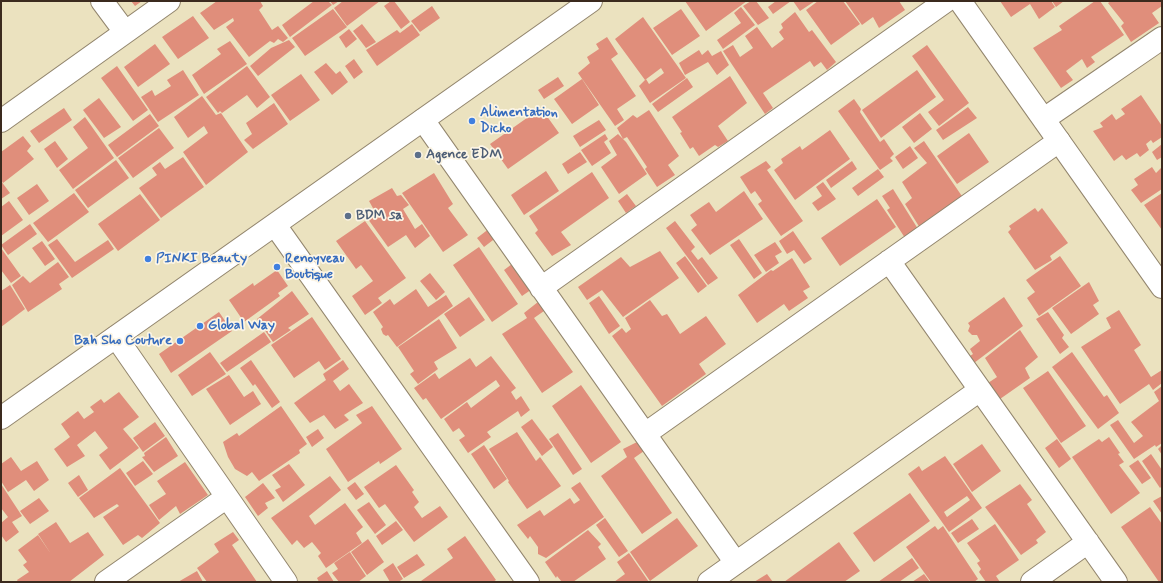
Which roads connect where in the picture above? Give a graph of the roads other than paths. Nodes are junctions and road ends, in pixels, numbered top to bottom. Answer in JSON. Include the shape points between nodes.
{"nodes":[{"id":1,"x":102,"y":1,"type":"edge"},
{"id":2,"x":169,"y":1,"type":"edge"},
{"id":3,"x":591,"y":1,"type":"edge"},
{"id":4,"x":946,"y":1,"type":"edge"},
{"id":5,"x":960,"y":1,"type":"edge"},
{"id":6,"x":125,"y":32,"type":"junction"},
{"id":7,"x":1162,"y":38,"type":"edge"},
{"id":8,"x":1044,"y":119,"type":"junction"},
{"id":9,"x":422,"y":120,"type":"junction"},
{"id":10,"x":1,"y":121,"type":"edge"},
{"id":11,"x":1059,"y":141,"type":"junction"},
{"id":12,"x":275,"y":225,"type":"junction"},
{"id":13,"x":889,"y":261,"type":"junction"},
{"id":14,"x":1160,"y":279,"type":"edge"},
{"id":15,"x":541,"y":288,"type":"junction"},
{"id":16,"x":116,"y":337,"type":"junction"},
{"id":17,"x":980,"y":390,"type":"junction"},
{"id":18,"x":3,"y":413,"type":"edge"},
{"id":19,"x":645,"y":434,"type":"junction"},
{"id":20,"x":227,"y":497,"type":"junction"},
{"id":21,"x":1088,"y":542,"type":"junction"},
{"id":22,"x":736,"y":563,"type":"junction"},
{"id":23,"x":106,"y":582,"type":"edge"},
{"id":24,"x":286,"y":582,"type":"edge"},
{"id":25,"x":528,"y":582,"type":"edge"},
{"id":26,"x":709,"y":582,"type":"edge"},
{"id":27,"x":1032,"y":582,"type":"edge"},
{"id":28,"x":1116,"y":582,"type":"edge"}],
"edges":[{"from":1,"to":6,"type":"street"},
{"from":2,"to":6,"type":"street"},
{"from":3,"to":9,"type":"street"},
{"from":4,"to":15,"type":"street"},
{"from":5,"to":8,"type":"street"},
{"from":6,"to":10,"type":"street"},
{"from":7,"to":8,"type":"street"},
{"from":8,"to":11,"type":"street"},
{"from":9,"to":12,"type":"street"},
{"from":9,"to":15,"type":"street"},
{"from":11,"to":13,"type":"street"},
{"from":11,"to":14,"type":"street"},
{"from":12,"to":16,"type":"street"},
{"from":12,"to":25,"type":"street"},
{"from":13,"to":17,"type":"street"},
{"from":13,"to":19,"type":"street"},
{"from":15,"to":19,"type":"street"},
{"from":16,"to":18,"type":"street"},
{"from":16,"to":20,"type":"street"},
{"from":17,"to":21,"type":"street"},
{"from":17,"to":22,"type":"street"},
{"from":19,"to":22,"type":"street"},
{"from":20,"to":23,"type":"street"},
{"from":20,"to":24,"type":"street"},
{"from":21,"to":27,"type":"street"},
{"from":21,"to":28,"type":"street"},
{"from":22,"to":26,"type":"street"}]}
